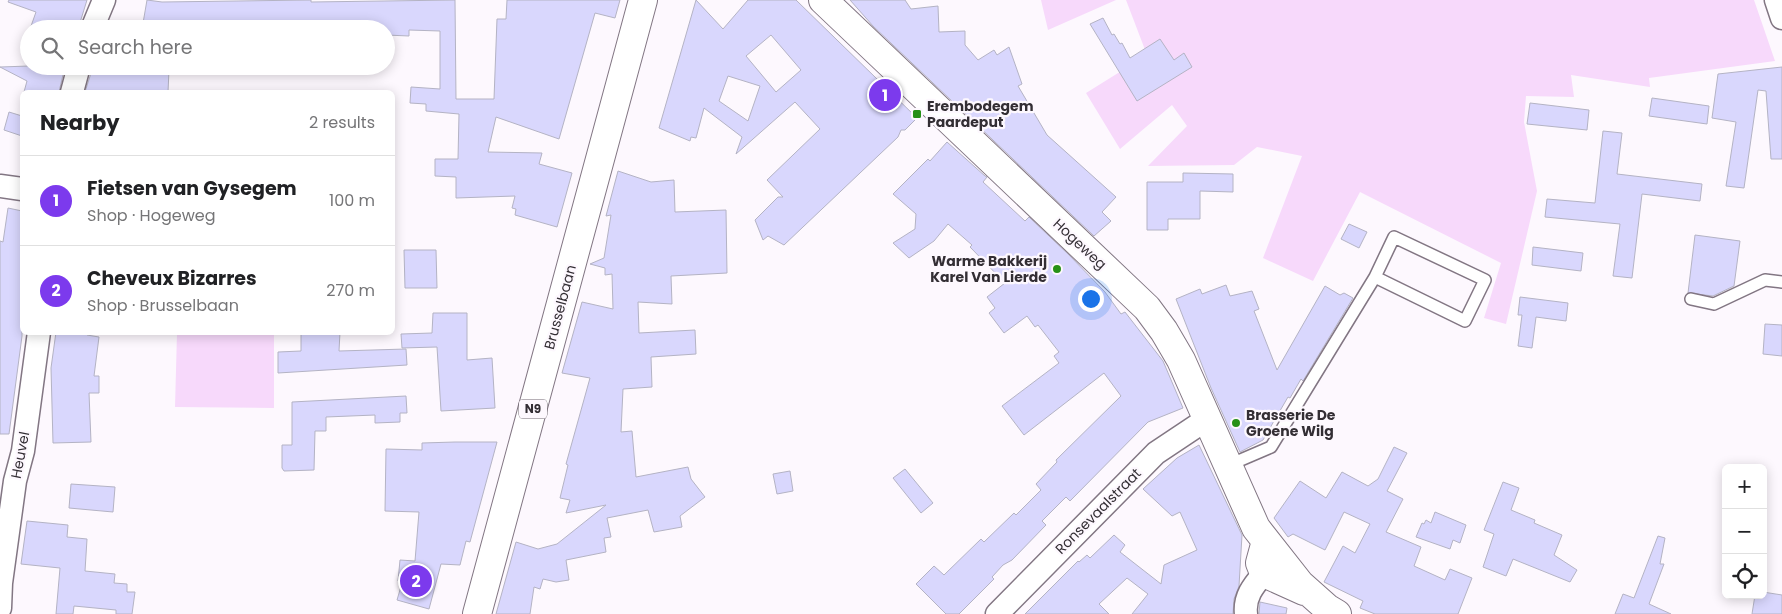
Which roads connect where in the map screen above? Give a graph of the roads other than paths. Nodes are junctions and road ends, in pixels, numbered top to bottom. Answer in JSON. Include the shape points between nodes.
{"nodes":[{"id":1,"x":104,"y":0,"type":"edge"},
{"id":2,"x":643,"y":0,"type":"edge"},
{"id":3,"x":823,"y":0,"type":"edge"},
{"id":4,"x":1776,"y":0,"type":"edge"},
{"id":5,"x":1782,"y":18,"type":"edge"},
{"id":6,"x":96,"y":20,"type":"edge"},
{"id":7,"x":77,"y":75,"type":"edge"},
{"id":8,"x":73,"y":90,"type":"edge"},
{"id":9,"x":0,"y":186,"type":"edge"},
{"id":10,"x":20,"y":189,"type":"edge"},
{"id":11,"x":1375,"y":277,"type":"junction"},
{"id":12,"x":1782,"y":282,"type":"edge"},
{"id":13,"x":1691,"y":299,"type":"dead end"},
{"id":14,"x":39,"y":335,"type":"edge"},
{"id":15,"x":1207,"y":419,"type":"junction"},
{"id":16,"x":1229,"y":465,"type":"junction"},
{"id":17,"x":1266,"y":541,"type":"junction"},
{"id":18,"x":1264,"y":573,"type":"junction"},
{"id":19,"x":1312,"y":595,"type":"junction"},
{"id":20,"x":0,"y":608,"type":"edge"},
{"id":21,"x":477,"y":614,"type":"edge"},
{"id":22,"x":997,"y":614,"type":"edge"},
{"id":23,"x":1246,"y":614,"type":"edge"},
{"id":24,"x":1337,"y":614,"type":"edge"}],
"edges":[{"from":1,"to":6,"type":"street"},
{"from":2,"to":21,"type":"street","name":"Brusselbaan","number":"N9"},
{"from":3,"to":15,"type":"street","name":"Hogeweg","via":[[1147,308],[1181,360]]},
{"from":4,"to":5,"type":"street"},
{"from":7,"to":8,"type":"street"},
{"from":9,"to":10,"type":"street"},
{"from":11,"to":11,"type":"lane","via":[[1465,321],[1485,280],[1394,237]]},
{"from":11,"to":16,"type":"lane","via":[[1272,447]]},
{"from":12,"to":13,"type":"lane","via":[[1765,280],[1714,304]]},
{"from":14,"to":20,"type":"street","name":"Heuvel","via":[[15,481]]},
{"from":15,"to":16,"type":"street","name":"Hogeweg"},
{"from":15,"to":22,"type":"street","name":"Ronsevaalstraat","via":[[1156,453]]},
{"from":16,"to":17,"type":"street","name":"Hogeweg","via":[[1256,528]]},
{"from":17,"to":18,"type":"street","via":[[1260,563]]},
{"from":17,"to":19,"type":"street","name":"Hogeweg"},
{"from":18,"to":19,"type":"street","name":"Hogeweg"},
{"from":18,"to":23,"type":"street","via":[[1246,600]]},
{"from":19,"to":24,"type":"street","name":"Hogeweg"}]}
